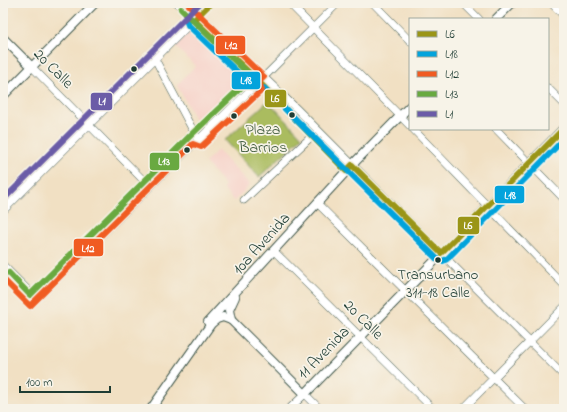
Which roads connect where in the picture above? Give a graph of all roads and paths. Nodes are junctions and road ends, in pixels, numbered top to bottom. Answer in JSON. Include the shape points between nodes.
{"nodes":[{"id":1,"x":95,"y":3,"type":"edge"},
{"id":2,"x":177,"y":3,"type":"edge"},
{"id":3,"x":187,"y":3,"type":"edge"},
{"id":4,"x":211,"y":3,"type":"edge"},
{"id":5,"x":289,"y":3,"type":"edge"},
{"id":6,"x":338,"y":3,"type":"edge"},
{"id":7,"x":373,"y":3,"type":"edge"},
{"id":8,"x":463,"y":3,"type":"edge"},
{"id":9,"x":512,"y":3,"type":"edge"},
{"id":10,"x":551,"y":3,"type":"edge"},
{"id":11,"x":564,"y":16,"type":"edge"},
{"id":12,"x":197,"y":17,"type":"junction"},
{"id":13,"x":478,"y":18,"type":"edge"},
{"id":14,"x":497,"y":18,"type":"edge"},
{"id":15,"x":314,"y":28,"type":"junction"},
{"id":16,"x":3,"y":38,"type":"edge"},
{"id":17,"x":409,"y":40,"type":"edge"},
{"id":18,"x":155,"y":58,"type":"junction"},
{"id":19,"x":32,"y":67,"type":"junction"},
{"id":20,"x":262,"y":80,"type":"junction"},
{"id":21,"x":549,"y":89,"type":"edge"},
{"id":22,"x":3,"y":96,"type":"edge"},
{"id":23,"x":564,"y":104,"type":"edge"},
{"id":24,"x":409,"y":107,"type":"edge"},
{"id":25,"x":400,"y":116,"type":"junction"},
{"id":26,"x":88,"y":125,"type":"junction"},
{"id":27,"x":409,"y":125,"type":"edge"},
{"id":28,"x":564,"y":128,"type":"edge"},
{"id":29,"x":414,"y":130,"type":"edge"},
{"id":30,"x":497,"y":130,"type":"edge"},
{"id":31,"x":312,"y":136,"type":"junction"},
{"id":32,"x":198,"y":140,"type":"junction"},
{"id":33,"x":529,"y":163,"type":"junction"},
{"id":34,"x":349,"y":168,"type":"junction"},
{"id":35,"x":150,"y":187,"type":"junction"},
{"id":36,"x":564,"y":199,"type":"edge"},
{"id":37,"x":244,"y":200,"type":"dead end"},
{"id":38,"x":317,"y":203,"type":"junction"},
{"id":39,"x":488,"y":206,"type":"junction"},
{"id":40,"x":3,"y":211,"type":"edge"},
{"id":41,"x":274,"y":251,"type":"junction"},
{"id":42,"x":441,"y":253,"type":"junction"},
{"id":43,"x":3,"y":265,"type":"edge"},
{"id":44,"x":3,"y":279,"type":"edge"},
{"id":45,"x":564,"y":285,"type":"edge"},
{"id":46,"x":239,"y":290,"type":"junction"},
{"id":47,"x":405,"y":290,"type":"junction"},
{"id":48,"x":37,"y":299,"type":"junction"},
{"id":49,"x":564,"y":307,"type":"edge"},
{"id":50,"x":231,"y":320,"type":"junction"},
{"id":51,"x":360,"y":336,"type":"junction"},
{"id":52,"x":530,"y":342,"type":"junction"},
{"id":53,"x":564,"y":376,"type":"edge"},
{"id":54,"x":493,"y":378,"type":"junction"},
{"id":55,"x":305,"y":394,"type":"junction"},
{"id":56,"x":146,"y":409,"type":"edge"},
{"id":57,"x":151,"y":409,"type":"edge"},
{"id":58,"x":289,"y":409,"type":"edge"},
{"id":59,"x":320,"y":409,"type":"edge"},
{"id":60,"x":433,"y":409,"type":"edge"},
{"id":61,"x":463,"y":409,"type":"edge"},
{"id":62,"x":525,"y":409,"type":"edge"}],
"edges":[{"from":1,"to":19,"type":"main road"},
{"from":2,"to":12,"type":"street"},
{"from":3,"to":12,"type":"street"},
{"from":4,"to":12,"type":"street"},
{"from":5,"to":15,"type":"street"},
{"from":6,"to":15,"type":"street"},
{"from":7,"to":17,"type":"street"},
{"from":8,"to":13,"type":"street"},
{"from":9,"to":14,"type":"main road"},
{"from":10,"to":11,"type":"street"},
{"from":12,"to":18,"type":"street"},
{"from":12,"to":20,"type":"street"},
{"from":15,"to":20,"type":"street"},
{"from":15,"to":25,"type":"street"},
{"from":16,"to":19,"type":"main road","name":"20 Calle"},
{"from":18,"to":26,"type":"street"},
{"from":18,"to":32,"type":"street"},
{"from":19,"to":22,"type":"main road"},
{"from":19,"to":26,"type":"street","name":"20 Calle"},
{"from":20,"to":31,"type":"street"},
{"from":20,"to":32,"type":"street"},
{"from":20,"to":34,"type":"street"},
{"from":21,"to":23,"type":"street"},
{"from":24,"to":25,"type":"main road","name":"10a Avenida"},
{"from":25,"to":27,"type":"street"},
{"from":25,"to":34,"type":"main road","name":"10a Avenida"},
{"from":26,"to":35,"type":"street","name":"20 Calle"},
{"from":26,"to":40,"type":"street"},
{"from":28,"to":33,"type":"main road","name":"11 Avenida"},
{"from":29,"to":39,"type":"street"},
{"from":30,"to":33,"type":"street"},
{"from":31,"to":34,"type":"street"},
{"from":31,"to":37,"type":"street"},
{"from":32,"to":35,"type":"street"},
{"from":33,"to":36,"type":"street"},
{"from":33,"to":39,"type":"main road","name":"11 Avenida"},
{"from":34,"to":38,"type":"main road","name":"10a Avenida"},
{"from":34,"to":42,"type":"street"},
{"from":35,"to":48,"type":"street"},
{"from":38,"to":41,"type":"main road","name":"10a Avenida"},
{"from":38,"to":47,"type":"street"},
{"from":39,"to":42,"type":"main road","name":"11 Avenida"},
{"from":39,"to":45,"type":"street"},
{"from":41,"to":46,"type":"main road","name":"10a Avenida"},
{"from":41,"to":51,"type":"street","name":"20 Calle"},
{"from":42,"to":47,"type":"main road","name":"11 Avenida"},
{"from":42,"to":52,"type":"street"},
{"from":43,"to":48,"type":"street"},
{"from":44,"to":48,"type":"street","via":[[30,306]]},
{"from":46,"to":50,"type":"main road","via":[[228,310]]},
{"from":46,"to":56,"type":"main road","name":"10a Avenida","via":[[222,306],[198,336]]},
{"from":47,"to":51,"type":"main road","name":"11 Avenida"},
{"from":47,"to":54,"type":"street"},
{"from":49,"to":52,"type":"street"},
{"from":50,"to":55,"type":"main road"},
{"from":50,"to":57,"type":"main road","via":[[222,317],[211,324]]},
{"from":51,"to":55,"type":"main road","name":"11 Avenida"},
{"from":51,"to":60,"type":"street","name":"20 Calle"},
{"from":52,"to":53,"type":"street"},
{"from":52,"to":54,"type":"street"},
{"from":54,"to":61,"type":"street"},
{"from":54,"to":62,"type":"street"},
{"from":55,"to":58,"type":"street","name":"11 Avenida"},
{"from":55,"to":59,"type":"street"}]}
